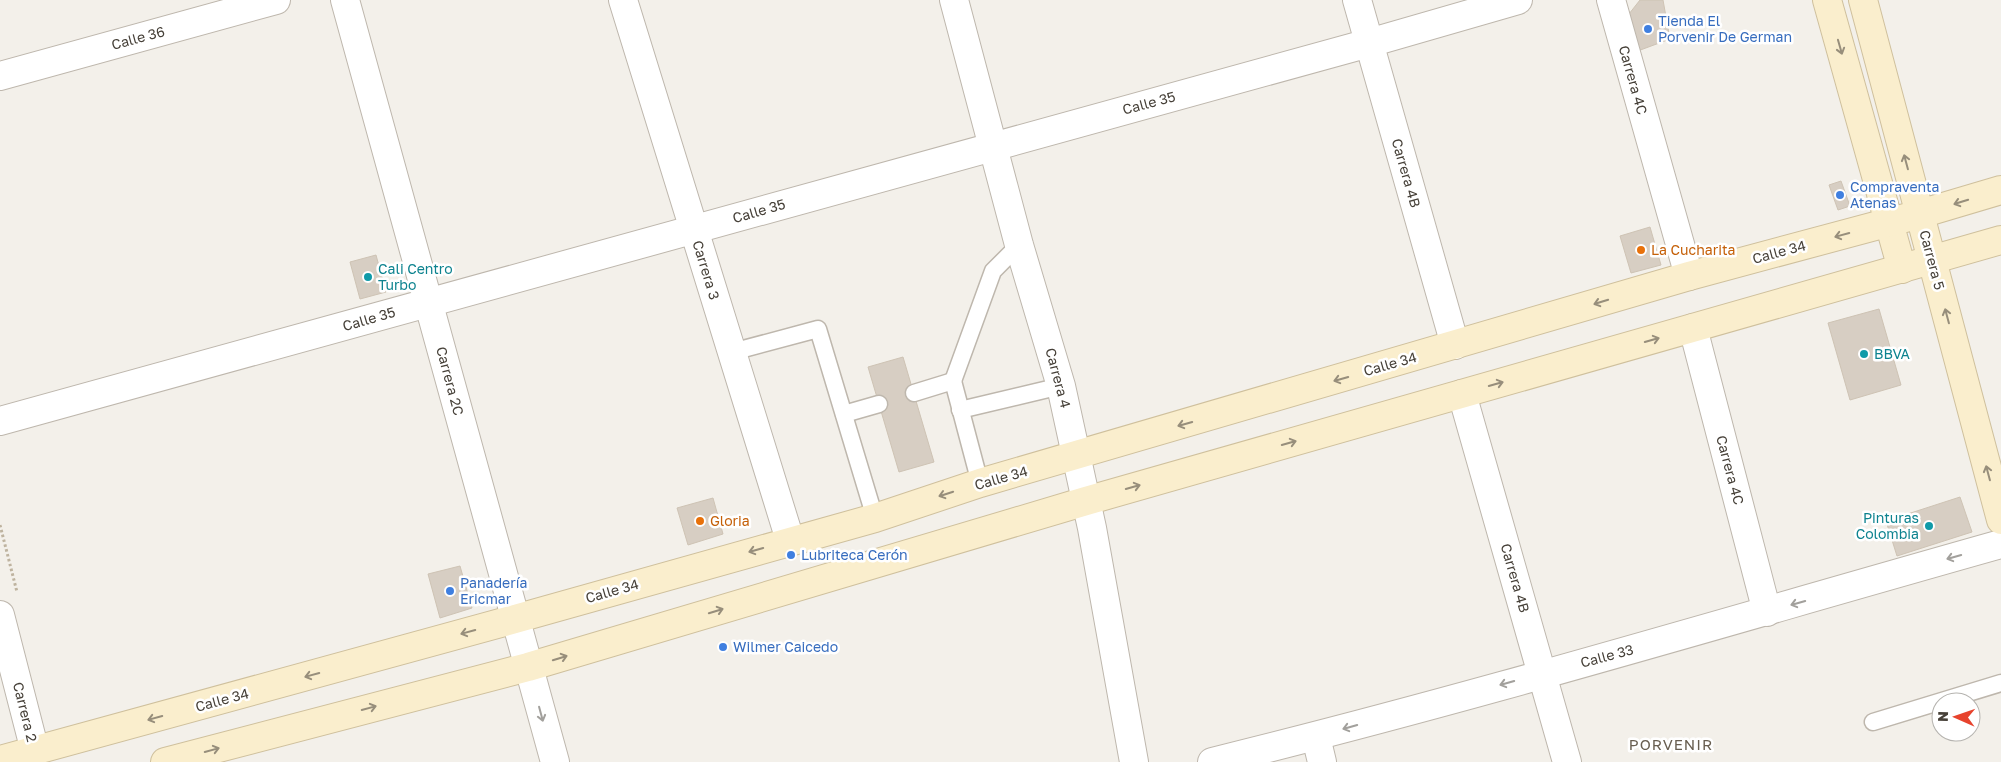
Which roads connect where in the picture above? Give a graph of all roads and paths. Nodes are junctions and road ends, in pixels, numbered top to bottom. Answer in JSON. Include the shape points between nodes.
{"nodes":[{"id":1,"x":276,"y":0,"type":"edge"},
{"id":2,"x":345,"y":0,"type":"edge"},
{"id":3,"x":623,"y":0,"type":"edge"},
{"id":4,"x":954,"y":0,"type":"edge"},
{"id":5,"x":1357,"y":0,"type":"edge"},
{"id":6,"x":1518,"y":0,"type":"edge"},
{"id":7,"x":1610,"y":0,"type":"edge"},
{"id":8,"x":1827,"y":0,"type":"edge"},
{"id":9,"x":1863,"y":0,"type":"edge"},
{"id":10,"x":1369,"y":43,"type":"junction"},
{"id":11,"x":0,"y":76,"type":"edge"},
{"id":12,"x":994,"y":146,"type":"junction"},
{"id":13,"x":2001,"y":190,"type":"edge"},
{"id":14,"x":1920,"y":214,"type":"junction"},
{"id":15,"x":1889,"y":223,"type":"junction"},
{"id":16,"x":693,"y":230,"type":"junction"},
{"id":17,"x":2001,"y":240,"type":"edge"},
{"id":18,"x":1019,"y":245,"type":"junction"},
{"id":19,"x":1932,"y":260,"type":"junction"},
{"id":20,"x":1902,"y":269,"type":"junction"},
{"id":21,"x":1689,"y":276,"type":"junction"},
{"id":22,"x":428,"y":302,"type":"junction"},
{"id":23,"x":1693,"y":328,"type":"junction"},
{"id":24,"x":1455,"y":346,"type":"junction"},
{"id":25,"x":732,"y":352,"type":"junction"},
{"id":26,"x":952,"y":381,"type":"junction"},
{"id":27,"x":1061,"y":386,"type":"junction"},
{"id":28,"x":914,"y":393,"type":"dead end"},
{"id":29,"x":1462,"y":394,"type":"junction"},
{"id":30,"x":879,"y":404,"type":"dead end"},
{"id":31,"x":960,"y":410,"type":"junction"},
{"id":32,"x":844,"y":414,"type":"junction"},
{"id":33,"x":0,"y":421,"type":"edge"},
{"id":34,"x":1077,"y":456,"type":"junction"},
{"id":35,"x":977,"y":473,"type":"junction"},
{"id":36,"x":1086,"y":501,"type":"junction"},
{"id":37,"x":872,"y":506,"type":"junction"},
{"id":38,"x":2001,"y":520,"type":"edge"},
{"id":39,"x":790,"y":540,"type":"junction"},
{"id":40,"x":2001,"y":544,"type":"edge"},
{"id":41,"x":1767,"y":612,"type":"junction"},
{"id":42,"x":0,"y":615,"type":"edge"},
{"id":43,"x":515,"y":619,"type":"junction"},
{"id":44,"x":528,"y":667,"type":"junction"},
{"id":45,"x":1542,"y":674,"type":"junction"},
{"id":46,"x":2001,"y":683,"type":"edge"},
{"id":47,"x":1873,"y":722,"type":"dead end"},
{"id":48,"x":1319,"y":749,"type":"edge"},
{"id":49,"x":34,"y":751,"type":"junction"},
{"id":50,"x":0,"y":760,"type":"edge"},
{"id":51,"x":165,"y":762,"type":"edge"},
{"id":52,"x":555,"y":762,"type":"edge"},
{"id":53,"x":1134,"y":762,"type":"edge"},
{"id":54,"x":1212,"y":762,"type":"edge"},
{"id":55,"x":1567,"y":762,"type":"edge"}],
"edges":[{"from":1,"to":11,"type":"street","name":"Calle 36"},
{"from":2,"to":22,"type":"street","name":"Carrera 2C"},
{"from":3,"to":16,"type":"street","name":"Carrera 3"},
{"from":4,"to":12,"type":"street","name":"Carrera 4"},
{"from":5,"to":10,"type":"street","name":"Carrera 4B"},
{"from":6,"to":10,"type":"street","name":"Calle 35"},
{"from":7,"to":21,"type":"street","name":"Carrera 4C"},
{"from":8,"to":15,"type":"main road","one_way":true},
{"from":14,"to":9,"type":"main road","name":"Carrera 5","one_way":true},
{"from":10,"to":12,"type":"street","name":"Calle 35"},
{"from":10,"to":24,"type":"street","name":"Carrera 4B"},
{"from":12,"to":16,"type":"street","name":"Calle 35"},
{"from":12,"to":18,"type":"street","name":"Carrera 4"},
{"from":13,"to":14,"type":"main road","name":"Calle 34","one_way":true},
{"from":14,"to":15,"type":"main road","name":"Calle 34"},
{"from":14,"to":19,"type":"main road","name":"Carrera 5"},
{"from":15,"to":20,"type":"main road"},
{"from":15,"to":21,"type":"main road","name":"Calle 34","one_way":true},
{"from":16,"to":22,"type":"street","name":"Calle 35"},
{"from":16,"to":25,"type":"street","name":"Carrera 3"},
{"from":17,"to":19,"type":"main road"},
{"from":18,"to":26,"type":"lane","via":[[993,271]]},
{"from":18,"to":27,"type":"street","name":"Carrera 4"},
{"from":19,"to":20,"type":"main road"},
{"from":38,"to":19,"type":"main road","name":"Carrera 5","one_way":true},
{"from":20,"to":23,"type":"main road"},
{"from":21,"to":24,"type":"main road","name":"Calle 34","one_way":true},
{"from":22,"to":33,"type":"street","name":"Calle 35"},
{"from":22,"to":43,"type":"street","name":"Carrera 2C"},
{"from":29,"to":23,"type":"main road","one_way":true},
{"from":23,"to":41,"type":"street","name":"Carrera 4C"},
{"from":24,"to":34,"type":"main road","name":"Calle 34","one_way":true},
{"from":25,"to":32,"type":"lane","via":[[818,330]]},
{"from":25,"to":39,"type":"street","name":"Carrera 3"},
{"from":26,"to":28,"type":"lane"},
{"from":26,"to":31,"type":"lane"},
{"from":27,"to":31,"type":"lane"},
{"from":27,"to":34,"type":"street","name":"Carrera 4"},
{"from":36,"to":29,"type":"main road","one_way":true},
{"from":29,"to":45,"type":"street","name":"Carrera 4B"},
{"from":30,"to":32,"type":"lane"},
{"from":31,"to":35,"type":"lane"},
{"from":32,"to":37,"type":"lane"},
{"from":34,"to":35,"type":"main road","name":"Calle 34"},
{"from":34,"to":36,"type":"street","name":"Carrera 4"},
{"from":35,"to":37,"type":"main road","name":"Calle 34","one_way":true},
{"from":44,"to":36,"type":"main road","one_way":true},
{"from":36,"to":53,"type":"street","name":"Carrera 4"},
{"from":37,"to":39,"type":"main road","name":"Calle 34"},
{"from":39,"to":43,"type":"main road","name":"Calle 34","one_way":true},
{"from":40,"to":41,"type":"street","name":"Calle 33","one_way":true},
{"from":41,"to":45,"type":"street","name":"Calle 33"},
{"from":42,"to":49,"type":"street","name":"Carrera 2"},
{"from":43,"to":44,"type":"street","name":"Carrera 2C"},
{"from":43,"to":49,"type":"main road","name":"Calle 34","one_way":true},
{"from":51,"to":44,"type":"main road","one_way":true},
{"from":44,"to":52,"type":"street","name":"Carrera 2C","one_way":true},
{"from":45,"to":48,"type":"street","name":"Calle 33","one_way":true},
{"from":45,"to":55,"type":"street","name":"Carrera 4B"},
{"from":46,"to":47,"type":"lane"},
{"from":48,"to":54,"type":"street","name":"Calle 33"},
{"from":49,"to":50,"type":"main road","name":"Calle 34"}]}
